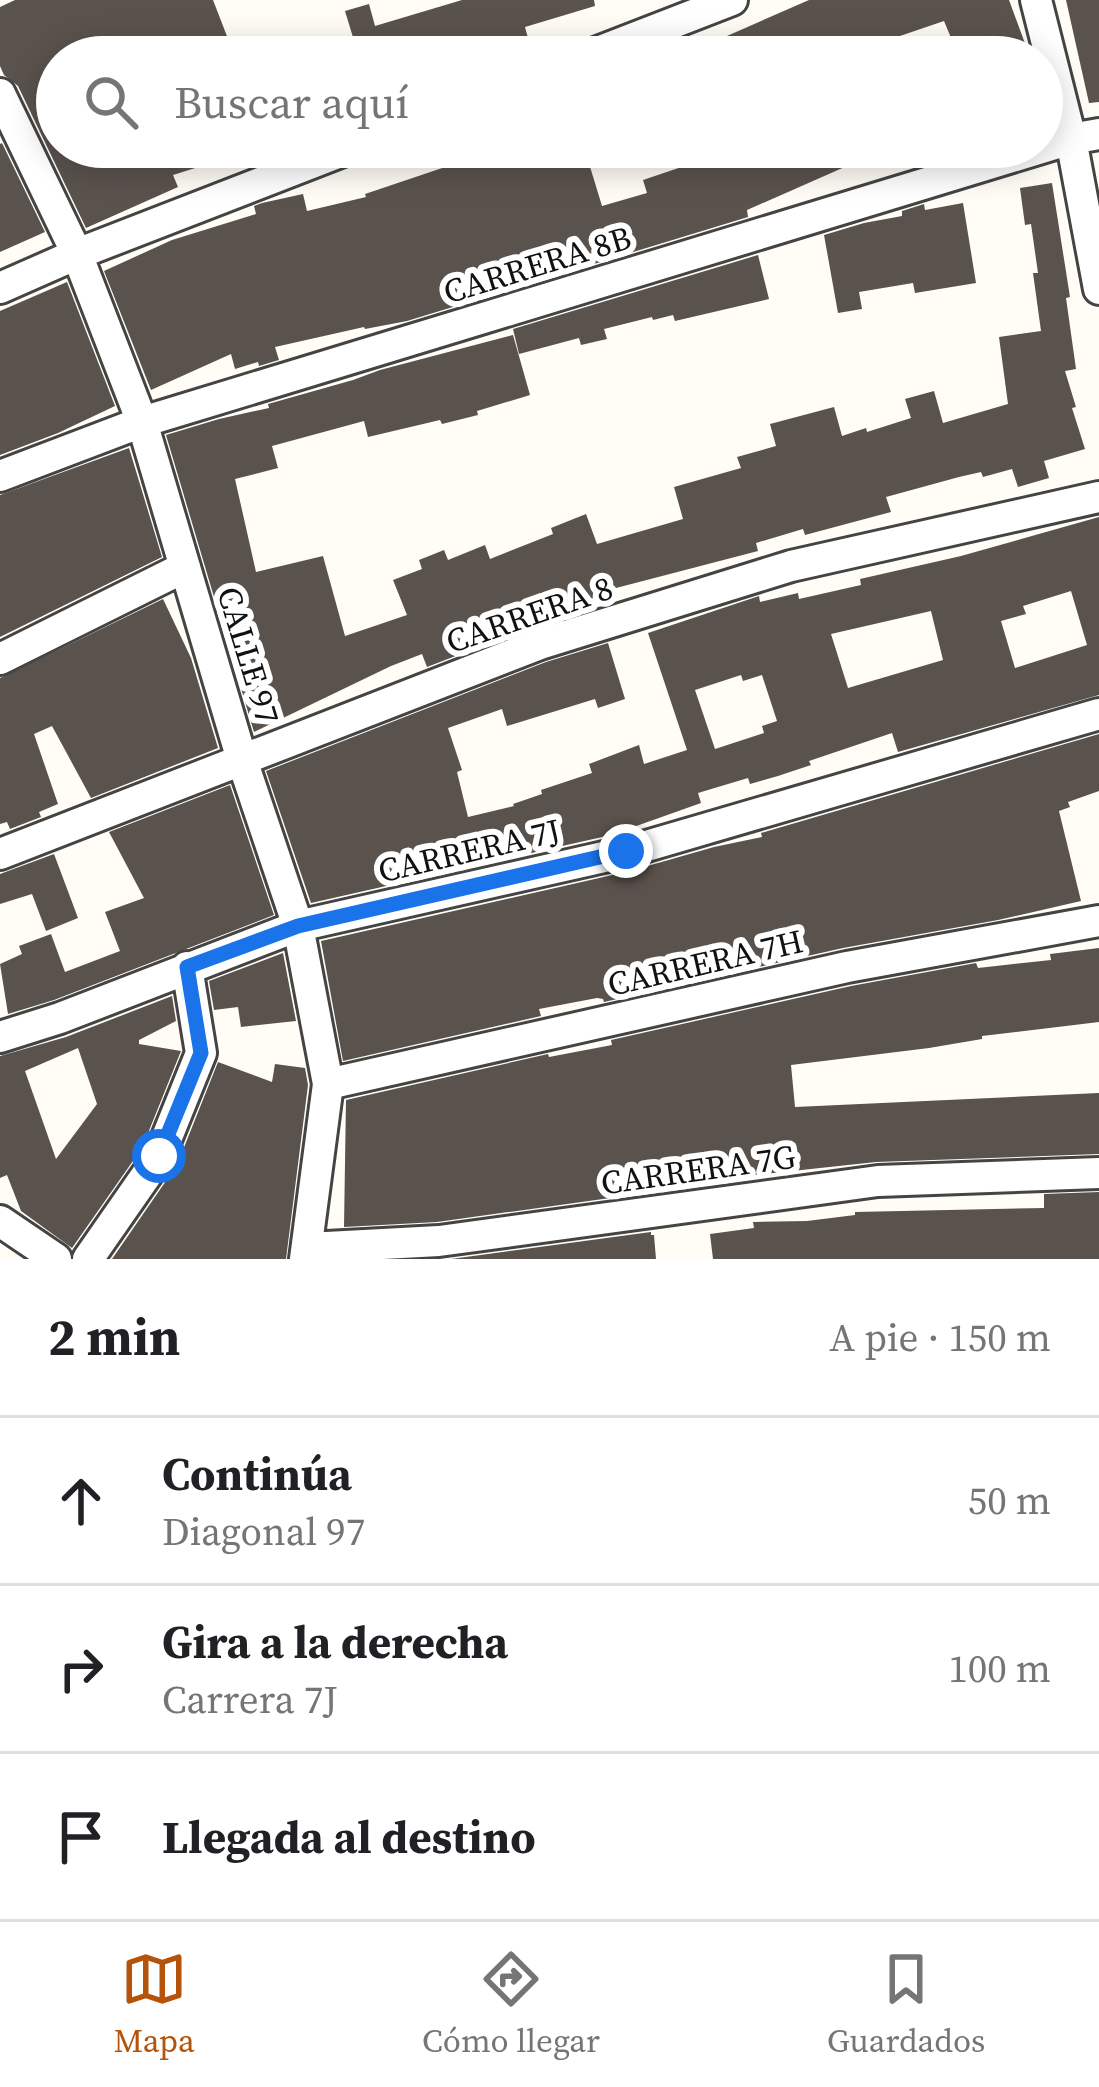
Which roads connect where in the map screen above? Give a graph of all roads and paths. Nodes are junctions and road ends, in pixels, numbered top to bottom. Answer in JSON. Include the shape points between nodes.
{"nodes":[{"id":1,"x":732,"y":0,"type":"edge"},
{"id":2,"x":1036,"y":0,"type":"edge"},
{"id":3,"x":639,"y":36,"type":"edge"},
{"id":4,"x":1049,"y":36,"type":"edge"},
{"id":5,"x":1063,"y":75,"type":"edge"},
{"id":6,"x":0,"y":94,"type":"edge"},
{"id":7,"x":1085,"y":137,"type":"edge"},
{"id":8,"x":299,"y":168,"type":"edge"},
{"id":9,"x":982,"y":168,"type":"edge"},
{"id":10,"x":77,"y":254,"type":"junction"},
{"id":11,"x":0,"y":288,"type":"edge"},
{"id":12,"x":1099,"y":289,"type":"edge"},
{"id":13,"x":142,"y":422,"type":"junction"},
{"id":14,"x":0,"y":476,"type":"edge"},
{"id":15,"x":1099,"y":496,"type":"edge"},
{"id":16,"x":185,"y":567,"type":"junction"},
{"id":17,"x":0,"y":659,"type":"edge"},
{"id":18,"x":1099,"y":714,"type":"edge"},
{"id":19,"x":242,"y":760,"type":"junction"},
{"id":20,"x":0,"y":854,"type":"edge"},
{"id":21,"x":1099,"y":921,"type":"edge"},
{"id":22,"x":298,"y":926,"type":"junction"},
{"id":23,"x":187,"y":967,"type":"junction"},
{"id":24,"x":0,"y":1036,"type":"edge"},
{"id":25,"x":328,"y":1084,"type":"junction"},
{"id":26,"x":1099,"y":1173,"type":"edge"},
{"id":27,"x":0,"y":1221,"type":"edge"},
{"id":28,"x":439,"y":1250,"type":"edge"},
{"id":29,"x":307,"y":1254,"type":"edge"},
{"id":30,"x":56,"y":1259,"type":"edge"},
{"id":31,"x":88,"y":1259,"type":"edge"}],
"edges":[{"from":1,"to":3,"type":"street"},
{"from":2,"to":4,"type":"street"},
{"from":5,"to":7,"type":"street"},
{"from":6,"to":10,"type":"street","name":"CALLE 97"},
{"from":7,"to":12,"type":"street"},
{"from":8,"to":10,"type":"street"},
{"from":9,"to":13,"type":"street","name":"CARRERA 8B"},
{"from":10,"to":11,"type":"street"},
{"from":10,"to":13,"type":"street","name":"CALLE 97"},
{"from":13,"to":14,"type":"street","name":"CARRERA 8B"},
{"from":13,"to":16,"type":"street","name":"CALLE 97"},
{"from":15,"to":19,"type":"street","name":"CARRERA 8","via":[[791,566],[540,644]]},
{"from":16,"to":17,"type":"street"},
{"from":16,"to":19,"type":"street","name":"CALLE 97"},
{"from":18,"to":22,"type":"street","name":"CARRERA 7J","via":[[626,851]]},
{"from":19,"to":20,"type":"street","name":"CARRERA 8"},
{"from":19,"to":22,"type":"street","name":"CALLE 97"},
{"from":21,"to":25,"type":"street","name":"CARRERA 7H","via":[[847,967]]},
{"from":22,"to":23,"type":"street","name":"CARRERA 7J"},
{"from":22,"to":25,"type":"street","name":"CALLE 97"},
{"from":23,"to":24,"type":"street","name":"CARRERA 7J"},
{"from":23,"to":31,"type":"street","via":[[201,1053],[159,1156]]},
{"from":25,"to":29,"type":"street","name":"CALLE 97"},
{"from":26,"to":28,"type":"street","name":"CARRERA 7G","via":[[878,1181]]},
{"from":27,"to":30,"type":"street"},
{"from":28,"to":29,"type":"street","name":"CARRERA 7G"}]}
